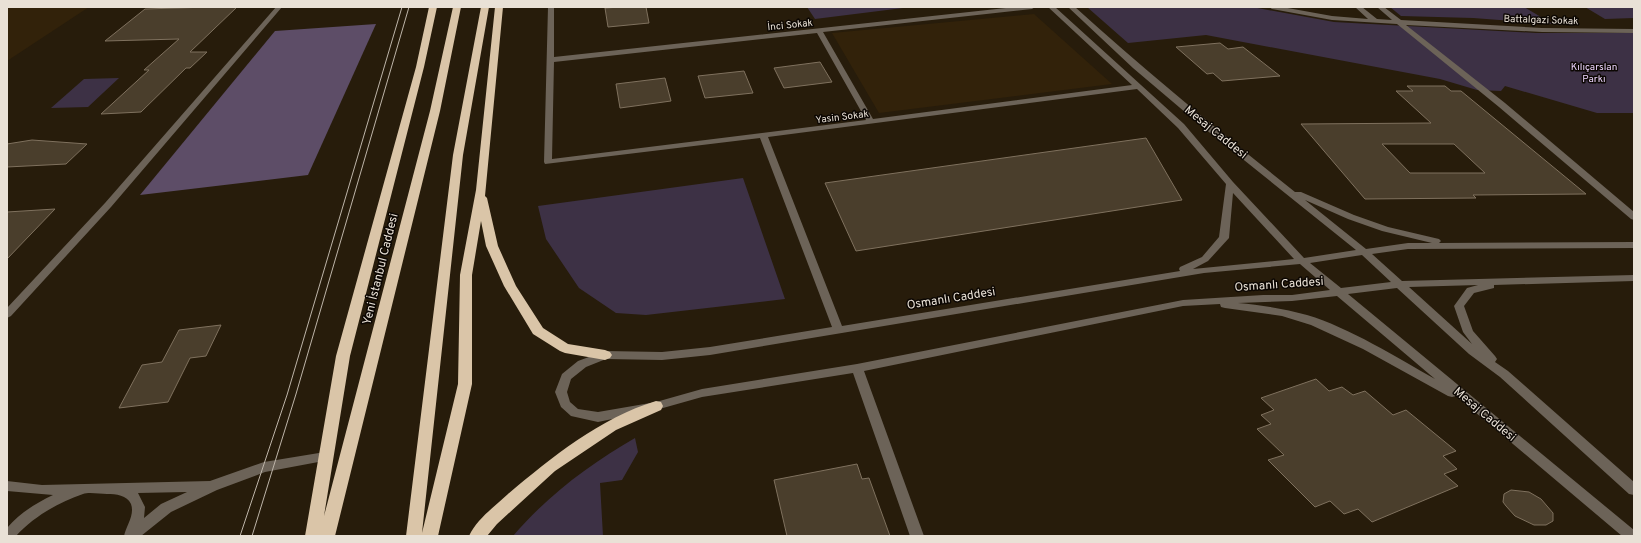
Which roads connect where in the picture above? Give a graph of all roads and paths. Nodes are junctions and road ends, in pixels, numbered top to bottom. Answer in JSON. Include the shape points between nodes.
{"nodes":[{"id":1,"x":279,"y":7,"type":"edge"},
{"id":2,"x":433,"y":7,"type":"edge"},
{"id":3,"x":457,"y":7,"type":"edge"},
{"id":4,"x":485,"y":7,"type":"edge"},
{"id":5,"x":499,"y":7,"type":"edge"},
{"id":6,"x":551,"y":7,"type":"edge"},
{"id":7,"x":1032,"y":7,"type":"edge"},
{"id":8,"x":1051,"y":7,"type":"edge"},
{"id":9,"x":1071,"y":7,"type":"edge"},
{"id":10,"x":1272,"y":7,"type":"edge"},
{"id":11,"x":1358,"y":7,"type":"edge"},
{"id":12,"x":1380,"y":7,"type":"edge"},
{"id":13,"x":1375,"y":21,"type":"junction"},
{"id":14,"x":1400,"y":22,"type":"junction"},
{"id":15,"x":819,"y":30,"type":"junction"},
{"id":16,"x":1634,"y":31,"type":"edge"},
{"id":17,"x":550,"y":60,"type":"junction"},
{"id":18,"x":1137,"y":87,"type":"junction"},
{"id":19,"x":871,"y":122,"type":"junction"},
{"id":20,"x":763,"y":136,"type":"junction"},
{"id":21,"x":1230,"y":184,"type":"junction"},
{"id":22,"x":1286,"y":189,"type":"junction"},
{"id":23,"x":480,"y":190,"type":"junction"},
{"id":24,"x":1634,"y":217,"type":"edge"},
{"id":25,"x":1450,"y":245,"type":"junction"},
{"id":26,"x":1634,"y":245,"type":"edge"},
{"id":27,"x":1365,"y":253,"type":"junction"},
{"id":28,"x":1302,"y":261,"type":"junction"},
{"id":29,"x":1172,"y":275,"type":"junction"},
{"id":30,"x":1634,"y":278,"type":"edge"},
{"id":31,"x":1509,"y":281,"type":"junction"},
{"id":32,"x":1401,"y":284,"type":"junction"},
{"id":33,"x":1338,"y":292,"type":"junction"},
{"id":34,"x":1183,"y":303,"type":"junction"},
{"id":35,"x":7,"y":314,"type":"edge"},
{"id":36,"x":838,"y":330,"type":"junction"},
{"id":37,"x":605,"y":355,"type":"junction"},
{"id":38,"x":857,"y":368,"type":"junction"},
{"id":39,"x":1504,"y":374,"type":"junction"},
{"id":40,"x":1473,"y":404,"type":"junction"},
{"id":41,"x":656,"y":406,"type":"junction"},
{"id":42,"x":325,"y":457,"type":"junction"},
{"id":43,"x":7,"y":486,"type":"edge"},
{"id":44,"x":212,"y":486,"type":"junction"},
{"id":45,"x":110,"y":488,"type":"junction"},
{"id":46,"x":1634,"y":490,"type":"edge"},
{"id":47,"x":8,"y":536,"type":"edge"},
{"id":48,"x":130,"y":536,"type":"edge"},
{"id":49,"x":313,"y":536,"type":"edge"},
{"id":50,"x":327,"y":536,"type":"edge"},
{"id":51,"x":414,"y":536,"type":"edge"},
{"id":52,"x":430,"y":536,"type":"edge"},
{"id":53,"x":477,"y":536,"type":"edge"},
{"id":54,"x":917,"y":536,"type":"edge"},
{"id":55,"x":1632,"y":536,"type":"edge"}],
"edges":[{"from":1,"to":35,"type":"street","via":[[108,206]]},
{"from":2,"to":42,"type":"highway","via":[[420,67],[343,356]]},
{"from":3,"to":50,"type":"highway","name":"Yeni İstanbul Caddesi","via":[[435,111]]},
{"from":4,"to":51,"type":"highway","via":[[458,155]]},
{"from":5,"to":23,"type":"highway"},
{"from":6,"to":17,"type":"street"},
{"from":7,"to":15,"type":"street","name":"İnci Sokak"},
{"from":8,"to":18,"type":"street","name":"Mesaj Caddesi"},
{"from":9,"to":22,"type":"street","name":"Mesaj Caddesi","via":[[1202,122]]},
{"from":10,"to":13,"type":"street","name":"Battalgazi Sokak","via":[[1332,18]]},
{"from":11,"to":13,"type":"street"},
{"from":12,"to":14,"type":"street"},
{"from":13,"to":14,"type":"street","name":"Battalgazi Sokak"},
{"from":14,"to":16,"type":"street","name":"Battalgazi Sokak","via":[[1542,30]]},
{"from":14,"to":24,"type":"street"},
{"from":15,"to":17,"type":"street","name":"İnci Sokak"},
{"from":15,"to":19,"type":"street"},
{"from":17,"to":20,"type":"street","name":"Yasin Sokak","via":[[548,162]]},
{"from":18,"to":19,"type":"street","name":"Yasin Sokak"},
{"from":18,"to":21,"type":"street","name":"Mesaj Caddesi","via":[[1181,126]]},
{"from":19,"to":20,"type":"street","name":"Yasin Sokak"},
{"from":20,"to":36,"type":"street"},
{"from":21,"to":28,"type":"street","name":"Mesaj Caddesi"},
{"from":21,"to":29,"type":"street","via":[[1224,238],[1205,259]]},
{"from":22,"to":25,"type":"street","via":[[1385,229]]},
{"from":22,"to":27,"type":"street","name":"Mesaj Caddesi"},
{"from":23,"to":37,"type":"highway","via":[[492,246],[510,286],[538,331],[565,348]]},
{"from":23,"to":52,"type":"highway","via":[[466,275],[465,384]]},
{"from":25,"to":26,"type":"street"},
{"from":25,"to":27,"type":"street","via":[[1408,246]]},
{"from":27,"to":28,"type":"street","name":"Osmanlı Caddesi"},
{"from":27,"to":32,"type":"street","name":"Mesaj Caddesi"},
{"from":28,"to":29,"type":"street","name":"Osmanlı Caddesi","via":[[1232,266]]},
{"from":28,"to":33,"type":"street","name":"Mesaj Caddesi"},
{"from":29,"to":36,"type":"street","name":"Osmanlı Caddesi"},
{"from":30,"to":31,"type":"street"},
{"from":31,"to":32,"type":"street"},
{"from":31,"to":39,"type":"street","via":[[1472,290],[1459,306],[1468,332]]},
{"from":32,"to":33,"type":"street","name":"Osmanlı Caddesi"},
{"from":32,"to":39,"type":"street","via":[[1473,351]]},
{"from":33,"to":34,"type":"street","name":"Osmanlı Caddesi","via":[[1292,298]]},
{"from":33,"to":40,"type":"street","name":"Mesaj Caddesi"},
{"from":34,"to":38,"type":"street","name":"Osmanlı Caddesi"},
{"from":34,"to":40,"type":"street","via":[[1280,312],[1314,322],[1376,351]]},
{"from":36,"to":37,"type":"street","name":"Osmanlı Caddesi","via":[[710,351],[662,356]]},
{"from":37,"to":41,"type":"street","name":"Osmanlı Caddesi","via":[[582,364],[566,377],[561,392],[565,404],[575,413],[598,417]]},
{"from":38,"to":41,"type":"street","name":"Osmanlı Caddesi","via":[[702,393]]},
{"from":38,"to":54,"type":"street"},
{"from":39,"to":46,"type":"street"},
{"from":40,"to":55,"type":"street","name":"Mesaj Caddesi"},
{"from":41,"to":53,"type":"highway","via":[[611,426],[550,467],[491,519]]},
{"from":42,"to":44,"type":"street","via":[[264,467]]},
{"from":42,"to":49,"type":"highway"},
{"from":43,"to":45,"type":"street","via":[[42,490]]},
{"from":44,"to":45,"type":"street"},
{"from":44,"to":48,"type":"street","via":[[166,508]]},
{"from":45,"to":47,"type":"street","via":[[92,488],[51,502],[31,514]]},
{"from":45,"to":48,"type":"street","via":[[124,491],[134,498],[139,508],[137,522]]}]}
